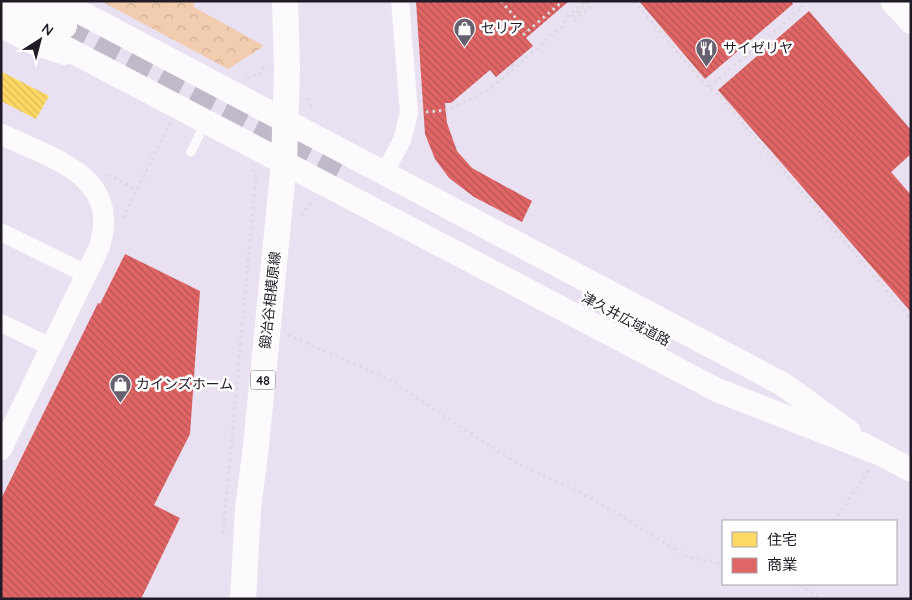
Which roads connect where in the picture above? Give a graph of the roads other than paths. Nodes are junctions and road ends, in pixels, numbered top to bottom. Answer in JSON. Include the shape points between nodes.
{"nodes":[{"id":1,"x":19,"y":1,"type":"edge"},
{"id":2,"x":60,"y":1,"type":"edge"},
{"id":3,"x":285,"y":1,"type":"edge"},
{"id":4,"x":400,"y":1,"type":"edge"},
{"id":5,"x":1,"y":14,"type":"edge"},
{"id":6,"x":72,"y":14,"type":"edge"},
{"id":7,"x":1,"y":29,"type":"edge"},
{"id":8,"x":114,"y":73,"type":"junction"},
{"id":9,"x":285,"y":120,"type":"junction"},
{"id":10,"x":206,"y":121,"type":"junction"},
{"id":11,"x":1,"y":134,"type":"edge"},
{"id":12,"x":191,"y":152,"type":"dead end"},
{"id":13,"x":284,"y":162,"type":"junction"},
{"id":14,"x":340,"y":169,"type":"tunnel mouth"},
{"id":15,"x":384,"y":174,"type":"junction"},
{"id":16,"x":1,"y":232,"type":"edge"},
{"id":17,"x":86,"y":274,"type":"junction"},
{"id":18,"x":1,"y":323,"type":"edge"},
{"id":19,"x":51,"y":347,"type":"junction"},
{"id":20,"x":6,"y":428,"type":"edge"},
{"id":21,"x":1,"y":450,"type":"edge"},
{"id":22,"x":873,"y":461,"type":"junction"},
{"id":23,"x":911,"y":470,"type":"edge"},
{"id":24,"x":243,"y":599,"type":"edge"}],
"edges":[{"from":1,"to":6,"type":"main road"},
{"from":2,"to":6,"type":"main road"},
{"from":3,"to":9,"type":"main road","name":"鍛冶谷相模原線","number":"48"},
{"from":4,"to":15,"type":"street","via":[[409,113],[402,140]]},
{"from":5,"to":8,"type":"main road"},
{"from":6,"to":9,"type":"main road"},
{"from":7,"to":8,"type":"street","via":[[36,47]]},
{"from":8,"to":10,"type":"main road"},
{"from":9,"to":13,"type":"main road","name":"鍛冶谷相模原線","number":"48"},
{"from":9,"to":15,"type":"main road"},
{"from":10,"to":12,"type":"lane"},
{"from":10,"to":13,"type":"main road"},
{"from":11,"to":17,"type":"street","via":[[74,170],[92,184],[103,207],[105,229]]},
{"from":13,"to":22,"type":"main road","via":[[717,390]]},
{"from":13,"to":24,"type":"main road","name":"鍛冶谷相模原線","number":"48","via":[[248,509]]},
{"from":14,"to":22,"type":"main road","name":"津久井広域道路"},
{"from":15,"to":22,"type":"main road","via":[[784,385]]},
{"from":16,"to":17,"type":"street"},
{"from":17,"to":19,"type":"street"},
{"from":18,"to":19,"type":"street"},
{"from":19,"to":20,"type":"street"},
{"from":20,"to":21,"type":"street"},
{"from":22,"to":23,"type":"main road","name":"津久井広域道路"}]}
